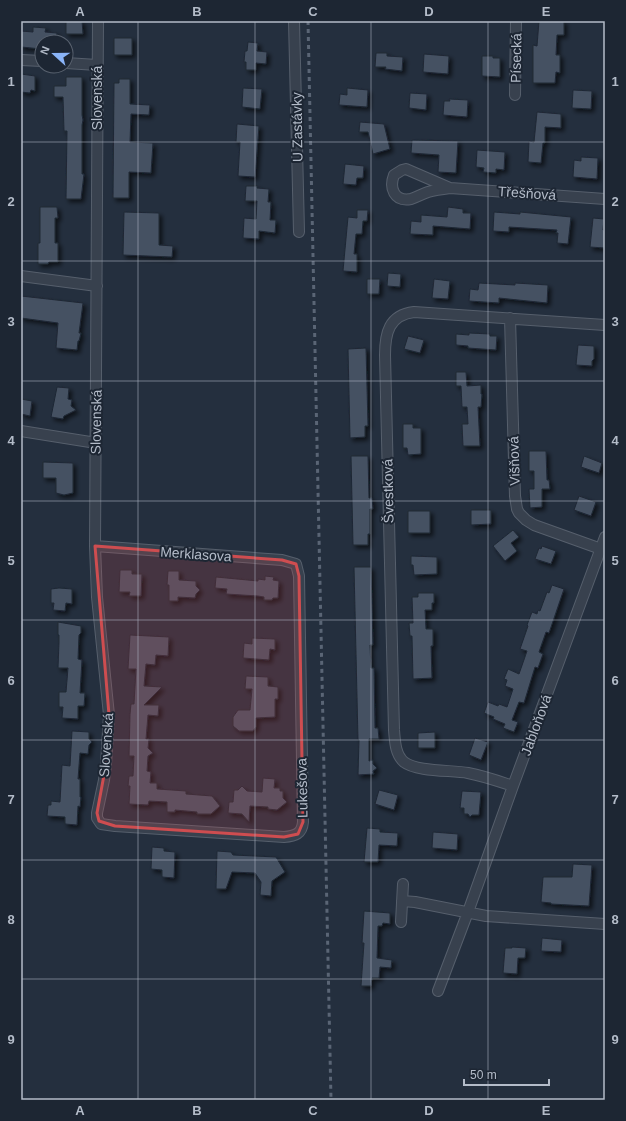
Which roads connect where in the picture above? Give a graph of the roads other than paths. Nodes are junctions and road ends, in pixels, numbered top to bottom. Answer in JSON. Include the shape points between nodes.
{"nodes":[{"id":1,"x":98,"y":21,"type":"edge"},
{"id":2,"x":294,"y":21,"type":"edge"},
{"id":3,"x":516,"y":21,"type":"edge"},
{"id":4,"x":21,"y":60,"type":"edge"},
{"id":5,"x":34,"y":61,"type":"edge"},
{"id":6,"x":74,"y":64,"type":"edge"},
{"id":7,"x":97,"y":65,"type":"junction"},
{"id":8,"x":515,"y":95,"type":"dead end"},
{"id":9,"x":450,"y":188,"type":"junction"},
{"id":10,"x":605,"y":199,"type":"edge"},
{"id":11,"x":299,"y":232,"type":"dead end"},
{"id":12,"x":21,"y":276,"type":"edge"},
{"id":13,"x":97,"y":286,"type":"junction"},
{"id":14,"x":510,"y":318,"type":"junction"},
{"id":15,"x":605,"y":325,"type":"edge"},
{"id":16,"x":21,"y":431,"type":"edge"},
{"id":17,"x":96,"y":442,"type":"junction"},
{"id":18,"x":605,"y":537,"type":"edge"},
{"id":19,"x":95,"y":546,"type":"junction"},
{"id":20,"x":600,"y":549,"type":"junction"},
{"id":21,"x":296,"y":564,"type":"joint"},
{"id":22,"x":513,"y":786,"type":"junction"},
{"id":23,"x":99,"y":821,"type":"joint"},
{"id":24,"x":403,"y":884,"type":"dead end"},
{"id":25,"x":402,"y":901,"type":"junction"},
{"id":26,"x":468,"y":912,"type":"junction"},
{"id":27,"x":401,"y":922,"type":"dead end"},
{"id":28,"x":605,"y":924,"type":"edge"},
{"id":29,"x":438,"y":991,"type":"dead end"}],
"edges":[{"from":1,"to":7,"type":"street","name":"Slovenská"},
{"from":2,"to":11,"type":"street","name":"U Zastávky"},
{"from":3,"to":8,"type":"street","name":"Písecká"},
{"from":4,"to":5,"type":"street"},
{"from":6,"to":7,"type":"street"},
{"from":7,"to":13,"type":"street","name":"Slovenská"},
{"from":9,"to":9,"type":"street","name":"Třešňová","via":[[409,199],[400,198],[391,186],[394,175],[406,169]]},
{"from":9,"to":10,"type":"street","name":"Třešňová"},
{"from":12,"to":13,"type":"street"},
{"from":13,"to":17,"type":"street","name":"Slovenská"},
{"from":14,"to":15,"type":"street","name":"Švestková"},
{"from":14,"to":20,"type":"street","name":"Višňová","via":[[517,509],[522,517],[534,525]]},
{"from":14,"to":22,"type":"street","name":"Švestková","via":[[408,312],[396,318],[390,326],[385,355],[396,749],[404,762],[416,767],[468,773]]},
{"from":16,"to":17,"type":"street"},
{"from":17,"to":19,"type":"street","name":"Slovenská"},
{"from":18,"to":20,"type":"street","name":"Jabloňová"},
{"from":19,"to":21,"type":"street","name":"Merklasova","via":[[282,560]]},
{"from":19,"to":23,"type":"street","name":"Slovenská","via":[[97,597],[109,715],[106,764],[97,813]]},
{"from":20,"to":22,"type":"street","name":"Jabloňová"},
{"from":21,"to":23,"type":"street","name":"Lukešova","via":[[299,576],[303,822],[298,834],[284,837],[115,826],[101,824]]},
{"from":22,"to":26,"type":"street","name":"Jabloňová"},
{"from":24,"to":25,"type":"street"},
{"from":25,"to":26,"type":"street"},
{"from":25,"to":27,"type":"street"},
{"from":26,"to":28,"type":"street","via":[[486,916]]},
{"from":26,"to":29,"type":"street","name":"Jabloňová"}]}
